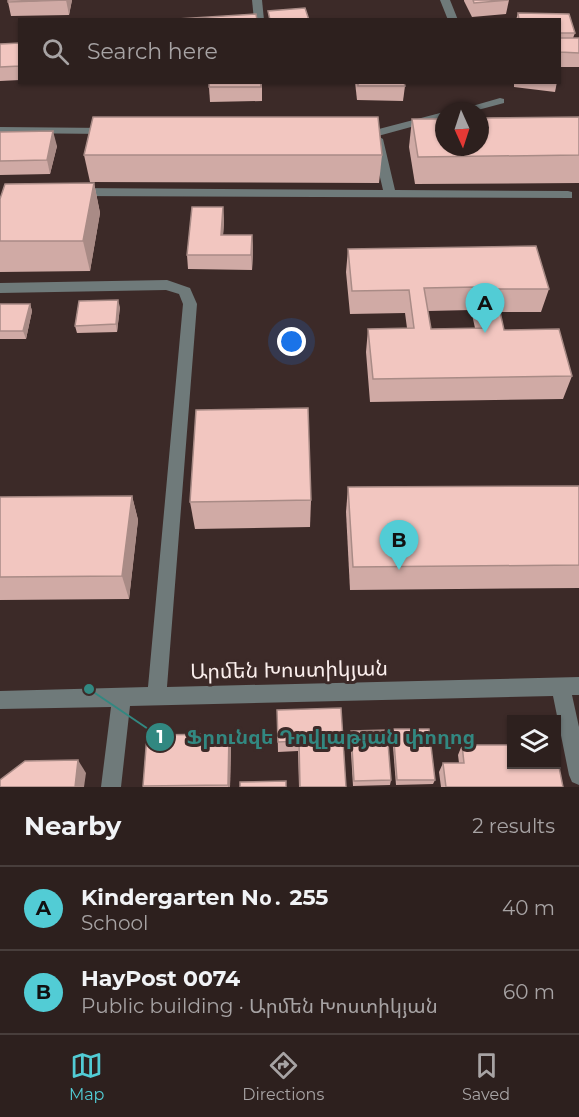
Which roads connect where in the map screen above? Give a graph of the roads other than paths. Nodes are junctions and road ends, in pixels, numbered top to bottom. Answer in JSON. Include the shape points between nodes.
{"nodes":[{"id":1,"x":257,"y":0,"type":"edge"},
{"id":2,"x":445,"y":0,"type":"edge"},
{"id":3,"x":259,"y":18,"type":"edge"},
{"id":4,"x":452,"y":18,"type":"edge"},
{"id":5,"x":500,"y":101,"type":"dead end"},
{"id":6,"x":489,"y":104,"type":"edge"},
{"id":7,"x":435,"y":118,"type":"edge"},
{"id":8,"x":0,"y":130,"type":"edge"},
{"id":9,"x":117,"y":131,"type":"edge"},
{"id":10,"x":352,"y":133,"type":"edge"},
{"id":11,"x":375,"y":133,"type":"junction"},
{"id":12,"x":67,"y":192,"type":"edge"},
{"id":13,"x":390,"y":194,"type":"junction"},
{"id":14,"x":568,"y":195,"type":"dead end"},
{"id":15,"x":0,"y":288,"type":"edge"},
{"id":16,"x":570,"y":686,"type":"edge"},
{"id":17,"x":157,"y":695,"type":"junction"},
{"id":18,"x":122,"y":696,"type":"junction"},
{"id":19,"x":0,"y":700,"type":"edge"},
{"id":20,"x":579,"y":775,"type":"edge"},
{"id":21,"x":111,"y":787,"type":"edge"}],
"edges":[{"from":1,"to":3,"type":"street"},
{"from":2,"to":4,"type":"street"},
{"from":5,"to":6,"type":"street"},
{"from":7,"to":11,"type":"street"},
{"from":8,"to":9,"type":"street"},
{"from":10,"to":11,"type":"street"},
{"from":11,"to":13,"type":"street"},
{"from":12,"to":13,"type":"street"},
{"from":13,"to":14,"type":"street"},
{"from":15,"to":17,"type":"street","via":[[167,285],[185,291],[190,304]]},
{"from":16,"to":17,"type":"street","name":"Արմեն Խոստիկյան"},
{"from":16,"to":20,"type":"street"},
{"from":17,"to":18,"type":"street","name":"Արմեն Խոստիկյան"},
{"from":18,"to":19,"type":"street","name":"Արմեն Խոստիկյան"},
{"from":18,"to":21,"type":"street"}]}
